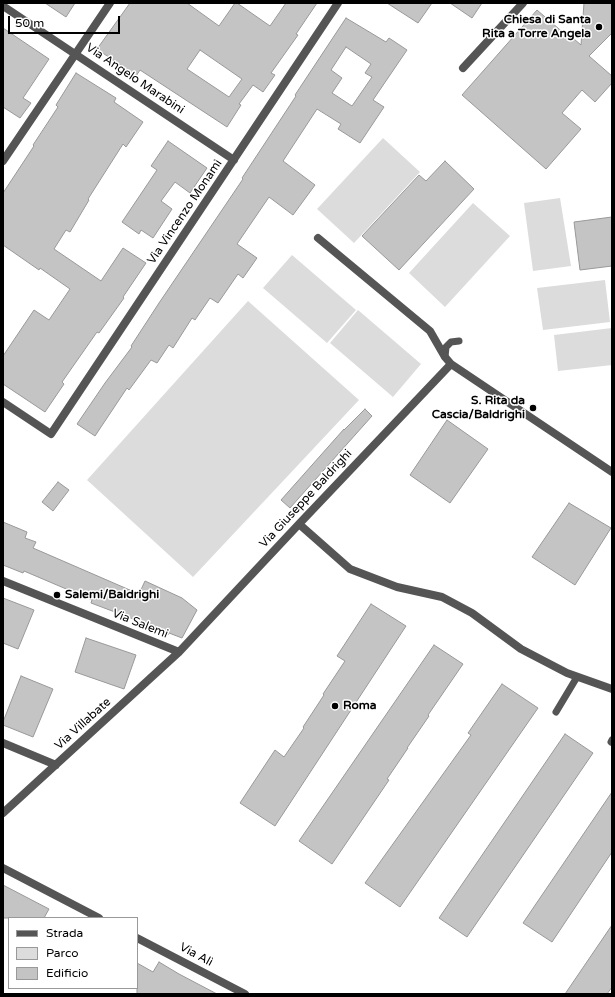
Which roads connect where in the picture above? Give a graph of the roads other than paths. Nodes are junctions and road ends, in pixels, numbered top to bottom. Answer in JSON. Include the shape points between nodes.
{"nodes":[{"id":1,"x":110,"y":3,"type":"edge"},
{"id":2,"x":338,"y":3,"type":"edge"},
{"id":3,"x":523,"y":3,"type":"edge"},
{"id":4,"x":3,"y":6,"type":"edge"},
{"id":5,"x":76,"y":54,"type":"junction"},
{"id":6,"x":463,"y":68,"type":"dead end"},
{"id":7,"x":234,"y":160,"type":"junction"},
{"id":8,"x":3,"y":161,"type":"edge"},
{"id":9,"x":318,"y":238,"type":"dead end"},
{"id":10,"x":460,"y":341,"type":"dead end"},
{"id":11,"x":445,"y":357,"type":"junction"},
{"id":12,"x":452,"y":364,"type":"junction"},
{"id":13,"x":3,"y":402,"type":"edge"},
{"id":14,"x":612,"y":472,"type":"edge"},
{"id":15,"x":299,"y":524,"type":"junction"},
{"id":16,"x":3,"y":581,"type":"edge"},
{"id":17,"x":179,"y":652,"type":"junction"},
{"id":18,"x":577,"y":677,"type":"junction"},
{"id":19,"x":612,"y":689,"type":"edge"},
{"id":20,"x":556,"y":712,"type":"dead end"},
{"id":21,"x":3,"y":743,"type":"edge"},
{"id":22,"x":56,"y":765,"type":"junction"},
{"id":23,"x":3,"y":813,"type":"edge"},
{"id":24,"x":3,"y":868,"type":"edge"},
{"id":25,"x":97,"y":917,"type":"edge"},
{"id":26,"x":138,"y":939,"type":"edge"},
{"id":27,"x":245,"y":994,"type":"edge"}],
"edges":[{"from":1,"to":5,"type":"street"},
{"from":2,"to":7,"type":"street","name":"Via Vincenzo Monamì"},
{"from":3,"to":6,"type":"street"},
{"from":4,"to":5,"type":"street","name":"Via Angelo Marabini"},
{"from":5,"to":7,"type":"street","name":"Via Angelo Marabini"},
{"from":5,"to":8,"type":"street"},
{"from":7,"to":13,"type":"street","name":"Via Vincenzo Monamì","via":[[51,434]]},
{"from":9,"to":11,"type":"street","via":[[430,331]]},
{"from":10,"to":11,"type":"lane","via":[[451,342],[446,347]]},
{"from":11,"to":12,"type":"street"},
{"from":12,"to":14,"type":"street"},
{"from":12,"to":15,"type":"street","name":"Via Giuseppe Baldrighi"},
{"from":15,"to":17,"type":"street","name":"Via Giuseppe Baldrighi"},
{"from":15,"to":18,"type":"street","via":[[350,570],[397,587],[442,597],[472,613],[521,649]]},
{"from":16,"to":17,"type":"street","name":"Via Salemi"},
{"from":17,"to":22,"type":"street","name":"Via Villabate"},
{"from":18,"to":19,"type":"street"},
{"from":18,"to":20,"type":"lane"},
{"from":21,"to":22,"type":"street"},
{"from":22,"to":23,"type":"street","name":"Via Villabate"},
{"from":24,"to":25,"type":"street"},
{"from":26,"to":27,"type":"street","name":"Via Alì"}]}
